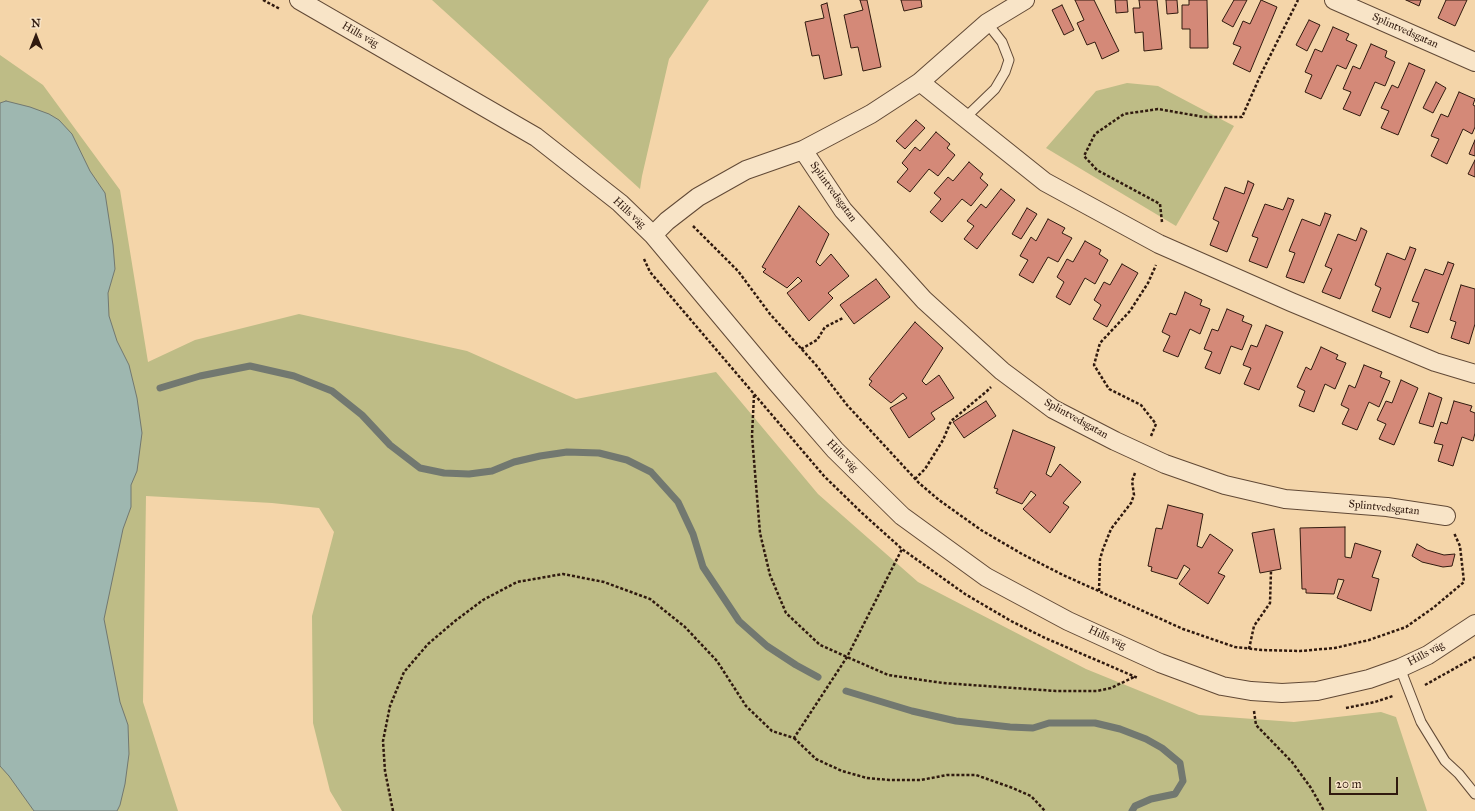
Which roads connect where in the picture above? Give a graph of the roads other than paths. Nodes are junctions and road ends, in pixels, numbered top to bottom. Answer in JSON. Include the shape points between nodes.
{"nodes":[{"id":1,"x":299,"y":0,"type":"edge"},
{"id":2,"x":1025,"y":0,"type":"edge"},
{"id":3,"x":1334,"y":0,"type":"edge"},
{"id":4,"x":987,"y":23,"type":"junction"},
{"id":5,"x":1475,"y":62,"type":"edge"},
{"id":6,"x":920,"y":82,"type":"junction"},
{"id":7,"x":965,"y":118,"type":"junction"},
{"id":8,"x":803,"y":150,"type":"junction"},
{"id":9,"x":653,"y":235,"type":"junction"},
{"id":10,"x":1475,"y":374,"type":"edge"},
{"id":11,"x":1446,"y":516,"type":"road end"},
{"id":12,"x":1475,"y":624,"type":"edge"},
{"id":13,"x":1400,"y":668,"type":"junction"},
{"id":14,"x":1475,"y":794,"type":"edge"}],
"edges":[{"from":1,"to":9,"type":"street","name":"Hills väg","via":[[536,137],[620,203]]},
{"from":2,"to":4,"type":"street","name":"Splintvedsgatan"},
{"from":3,"to":5,"type":"street","name":"Splintvedsgatan"},
{"from":4,"to":6,"type":"street","name":"Splintvedsgatan"},
{"from":4,"to":7,"type":"lane","via":[[1002,42],[1009,60],[995,89]]},
{"from":6,"to":7,"type":"street"},
{"from":6,"to":8,"type":"street","name":"Splintvedsgatan","via":[[871,114]]},
{"from":7,"to":10,"type":"street","via":[[1045,182],[1159,244],[1428,359]]},
{"from":8,"to":9,"type":"street","name":"Splintvedsgatan","via":[[746,170],[698,197]]},
{"from":8,"to":11,"type":"street","name":"Splintvedsgatan","via":[[843,210],[924,300],[1002,371],[1054,409],[1165,464],[1225,485],[1285,498],[1387,507]]},
{"from":9,"to":13,"type":"street","name":"Hills väg","via":[[835,450],[902,516],[986,577],[1125,647],[1222,686],[1274,693],[1317,691],[1368,679]]},
{"from":12,"to":13,"type":"street","name":"Hills väg","via":[[1428,655]]},
{"from":13,"to":14,"type":"lane","via":[[1421,722],[1445,761]]}]}
